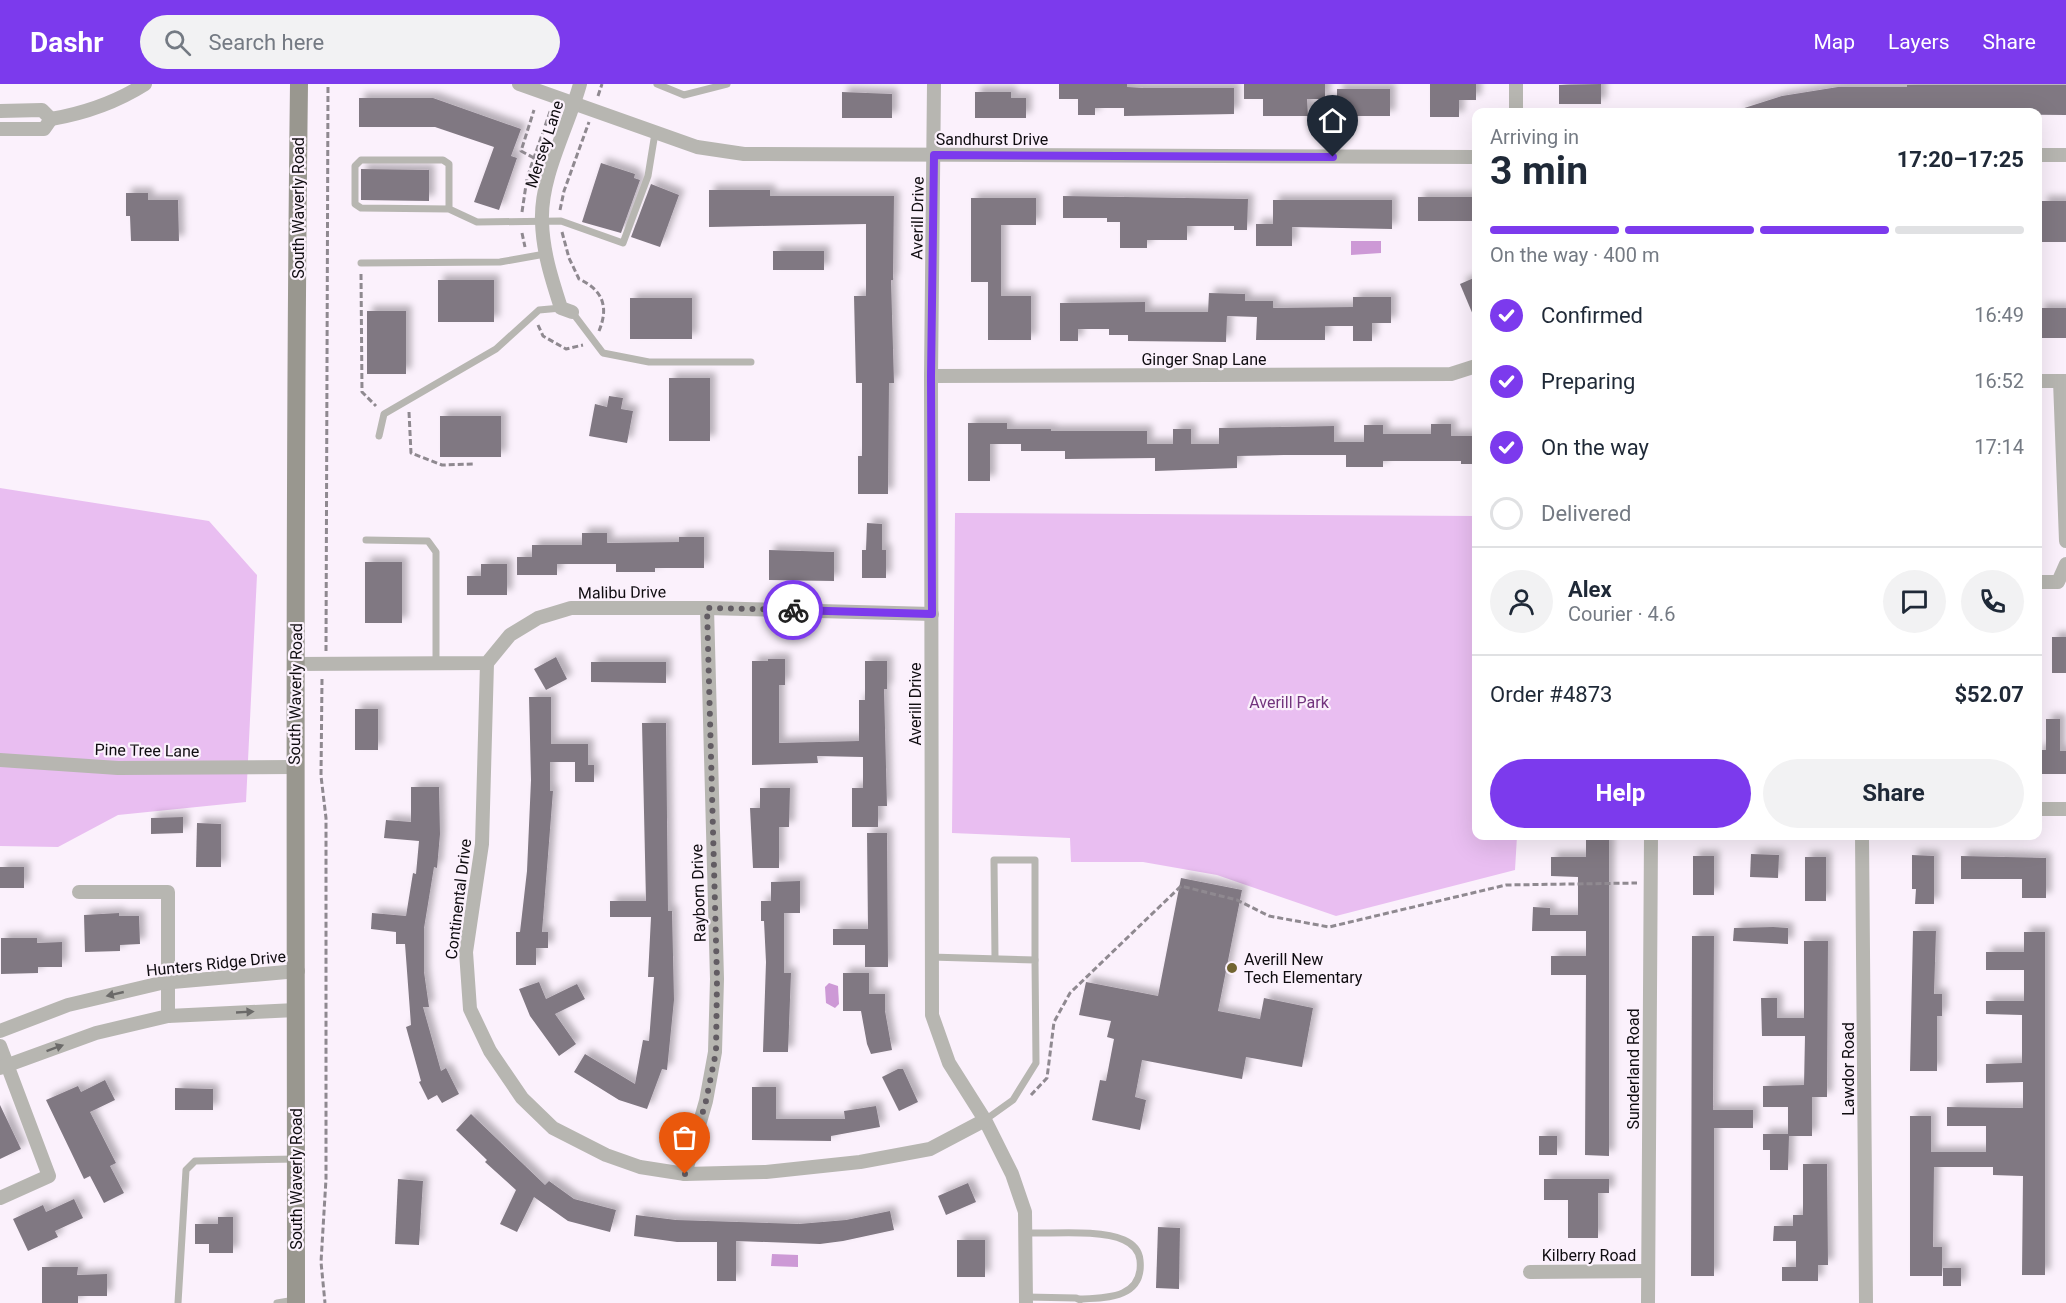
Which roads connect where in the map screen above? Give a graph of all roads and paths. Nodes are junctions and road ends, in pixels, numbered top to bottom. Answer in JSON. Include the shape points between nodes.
{"nodes":[{"id":1,"x":145,"y":84,"type":"edge"},
{"id":2,"x":299,"y":84,"type":"edge"},
{"id":3,"x":328,"y":84,"type":"edge"},
{"id":4,"x":519,"y":84,"type":"edge"},
{"id":5,"x":580,"y":84,"type":"edge"},
{"id":6,"x":657,"y":84,"type":"edge"},
{"id":7,"x":727,"y":84,"type":"edge"},
{"id":8,"x":934,"y":84,"type":"edge"},
{"id":9,"x":1516,"y":84,"type":"edge"},
{"id":10,"x":575,"y":102,"type":"junction"},
{"id":11,"x":1516,"y":108,"type":"edge"},
{"id":12,"x":534,"y":110,"type":"dead end"},
{"id":13,"x":0,"y":111,"type":"edge"},
{"id":14,"x":19,"y":111,"type":"junction"},
{"id":15,"x":51,"y":119,"type":"junction"},
{"id":16,"x":0,"y":129,"type":"edge"},
{"id":17,"x":20,"y":129,"type":"junction"},
{"id":18,"x":655,"y":133,"type":"junction"},
{"id":19,"x":2042,"y":154,"type":"edge"},
{"id":20,"x":934,"y":155,"type":"junction"},
{"id":21,"x":2066,"y":155,"type":"edge"},
{"id":22,"x":1472,"y":157,"type":"edge"},
{"id":23,"x":534,"y":158,"type":"dead end"},
{"id":24,"x":449,"y":208,"type":"junction"},
{"id":25,"x":542,"y":221,"type":"junction"},
{"id":26,"x":545,"y":254,"type":"junction"},
{"id":27,"x":361,"y":263,"type":"joint"},
{"id":28,"x":567,"y":310,"type":"junction"},
{"id":29,"x":751,"y":362,"type":"dead end"},
{"id":30,"x":1472,"y":367,"type":"edge"},
{"id":31,"x":931,"y":376,"type":"junction"},
{"id":32,"x":2042,"y":381,"type":"edge"},
{"id":33,"x":2063,"y":381,"type":"edge"},
{"id":34,"x":384,"y":414,"type":"junction"},
{"id":35,"x":379,"y":436,"type":"dead end"},
{"id":36,"x":473,"y":464,"type":"dead end"},
{"id":37,"x":366,"y":540,"type":"dead end"},
{"id":38,"x":2066,"y":541,"type":"edge"},
{"id":39,"x":2066,"y":564,"type":"edge"},
{"id":40,"x":2042,"y":582,"type":"edge"},
{"id":41,"x":707,"y":608,"type":"junction"},
{"id":42,"x":932,"y":614,"type":"junction"},
{"id":43,"x":436,"y":663,"type":"junction"},
{"id":44,"x":487,"y":663,"type":"junction"},
{"id":45,"x":296,"y":664,"type":"junction"},
{"id":46,"x":324,"y":664,"type":"junction"},
{"id":47,"x":0,"y":760,"type":"edge"},
{"id":48,"x":294,"y":767,"type":"junction"},
{"id":49,"x":2042,"y":809,"type":"edge"},
{"id":50,"x":2066,"y":809,"type":"edge"},
{"id":51,"x":1651,"y":840,"type":"edge"},
{"id":52,"x":1862,"y":840,"type":"edge"},
{"id":53,"x":1651,"y":883,"type":"junction"},
{"id":54,"x":79,"y":892,"type":"dead end"},
{"id":55,"x":930,"y":957,"type":"junction"},
{"id":56,"x":995,"y":958,"type":"junction"},
{"id":57,"x":1035,"y":960,"type":"junction"},
{"id":58,"x":298,"y":971,"type":"junction"},
{"id":59,"x":167,"y":982,"type":"junction"},
{"id":60,"x":296,"y":1010,"type":"junction"},
{"id":61,"x":168,"y":1016,"type":"junction"},
{"id":62,"x":0,"y":1031,"type":"edge"},
{"id":63,"x":0,"y":1046,"type":"edge"},
{"id":64,"x":4,"y":1066,"type":"edge"},
{"id":65,"x":1026,"y":1101,"type":"dead end"},
{"id":66,"x":985,"y":1120,"type":"junction"},
{"id":67,"x":296,"y":1159,"type":"junction"},
{"id":68,"x":685,"y":1174,"type":"junction"},
{"id":69,"x":0,"y":1198,"type":"edge"},
{"id":70,"x":1026,"y":1233,"type":"junction"},
{"id":71,"x":1648,"y":1271,"type":"junction"},
{"id":72,"x":1530,"y":1272,"type":"dead end"},
{"id":73,"x":1026,"y":1300,"type":"edge"},
{"id":74,"x":296,"y":1301,"type":"edge"},
{"id":75,"x":1080,"y":1301,"type":"edge"},
{"id":76,"x":178,"y":1303,"type":"edge"},
{"id":77,"x":277,"y":1303,"type":"edge"},
{"id":78,"x":325,"y":1303,"type":"edge"},
{"id":79,"x":1648,"y":1303,"type":"edge"},
{"id":80,"x":1866,"y":1303,"type":"edge"}],
"edges":[{"from":1,"to":15,"type":"street","via":[[106,105]]},
{"from":2,"to":45,"type":"main road","name":"South Waverly Road"},
{"from":3,"to":46,"type":"path"},
{"from":4,"to":10,"type":"street","name":"Sandhurst Drive"},
{"from":5,"to":10,"type":"street","name":"Mersey Lane"},
{"from":6,"to":7,"type":"lane","via":[[684,95]]},
{"from":8,"to":20,"type":"street","name":"Averill Drive"},
{"from":9,"to":11,"type":"street"},
{"from":10,"to":18,"type":"street","name":"Sandhurst Drive"},
{"from":10,"to":25,"type":"street","name":"Mersey Lane","via":[[543,201]]},
{"from":12,"to":23,"type":"path","via":[[520,151]]},
{"from":13,"to":14,"type":"street"},
{"from":14,"to":15,"type":"street","via":[[42,110]]},
{"from":14,"to":17,"type":"street"},
{"from":15,"to":17,"type":"street","via":[[44,129]]},
{"from":16,"to":17,"type":"street"},
{"from":18,"to":20,"type":"street","name":"Sandhurst Drive","via":[[697,147],[744,154]]},
{"from":18,"to":25,"type":"lane","via":[[648,176],[623,243],[561,221]]},
{"from":19,"to":21,"type":"street"},
{"from":20,"to":22,"type":"street","name":"Sandhurst Drive"},
{"from":20,"to":31,"type":"street","name":"Averill Drive"},
{"from":24,"to":24,"type":"lane","via":[[361,208],[355,204],[355,166],[361,160],[443,160],[449,164]]},
{"from":24,"to":25,"type":"lane","via":[[477,222]]},
{"from":25,"to":26,"type":"street","name":"Mersey Lane"},
{"from":26,"to":27,"type":"lane","via":[[500,262]]},
{"from":26,"to":28,"type":"street","name":"Mersey Lane"},
{"from":27,"to":34,"type":"path","via":[[362,392]]},
{"from":28,"to":29,"type":"lane","via":[[603,353],[649,362]]},
{"from":28,"to":34,"type":"lane","via":[[538,310],[496,349]]},
{"from":30,"to":31,"type":"street","name":"Ginger Snap Lane","via":[[1451,374]]},
{"from":31,"to":42,"type":"street","name":"Averill Drive"},
{"from":32,"to":33,"type":"street"},
{"from":33,"to":38,"type":"street"},
{"from":34,"to":35,"type":"lane"},
{"from":34,"to":36,"type":"path","via":[[411,412],[411,453],[442,465]]},
{"from":37,"to":43,"type":"lane","via":[[428,541],[436,552]]},
{"from":39,"to":40,"type":"street","via":[[2058,582]]},
{"from":41,"to":42,"type":"street","name":"Malibu Drive"},
{"from":41,"to":44,"type":"street","name":"Malibu Drive","via":[[571,608],[538,618],[510,635]]},
{"from":41,"to":68,"type":"street","name":"Rayborn Drive","via":[[716,1052]]},
{"from":42,"to":55,"type":"street","name":"Averill Drive"},
{"from":43,"to":44,"type":"street"},
{"from":43,"to":46,"type":"street"},
{"from":44,"to":68,"type":"street","name":"Continental Drive","via":[[482,844],[466,952],[470,1009],[490,1051],[522,1098],[554,1128],[606,1155]]},
{"from":45,"to":46,"type":"street"},
{"from":45,"to":48,"type":"main road","name":"South Waverly Road"},
{"from":46,"to":78,"type":"path","via":[[321,776],[326,818],[326,1179],[321,1262]]},
{"from":47,"to":48,"type":"street","name":"Pine Tree Lane","via":[[118,768]]},
{"from":48,"to":58,"type":"main road","name":"South Waverly Road"},
{"from":49,"to":50,"type":"street"},
{"from":51,"to":53,"type":"street","name":"Sunderland Road"},
{"from":52,"to":80,"type":"street","name":"Lawdor Road"},
{"from":53,"to":65,"type":"path","via":[[1506,885],[1329,927],[1269,916],[1237,900],[1181,886],[1070,993],[1054,1022],[1047,1078]]},
{"from":53,"to":71,"type":"street","name":"Sunderland Road"},
{"from":54,"to":59,"type":"street","via":[[168,892]]},
{"from":55,"to":56,"type":"lane"},
{"from":55,"to":66,"type":"street","name":"Averill Drive","via":[[932,1015],[949,1063]]},
{"from":56,"to":57,"type":"lane"},
{"from":56,"to":57,"type":"lane","via":[[993,860],[1035,860]]},
{"from":57,"to":66,"type":"lane","via":[[1036,1063],[1013,1100]]},
{"from":58,"to":59,"type":"street","name":"Hunters Ridge Drive"},
{"from":58,"to":60,"type":"main road","name":"South Waverly Road"},
{"from":59,"to":61,"type":"street"},
{"from":59,"to":62,"type":"street","name":"Hunters Ridge Drive","one_way":true,"via":[[68,1005]]},
{"from":61,"to":60,"type":"street","one_way":true},
{"from":60,"to":67,"type":"main road","name":"South Waverly Road"},
{"from":64,"to":61,"type":"street","one_way":true,"via":[[96,1033]]},
{"from":63,"to":64,"type":"street"},
{"from":64,"to":69,"type":"street","via":[[49,1176]]},
{"from":66,"to":68,"type":"street","name":"Continental Drive","via":[[930,1149],[860,1162],[766,1172]]},
{"from":66,"to":70,"type":"street","name":"Averill Drive","via":[[1025,1212]]},
{"from":67,"to":74,"type":"main road","name":"South Waverly Road"},
{"from":67,"to":76,"type":"lane","via":[[195,1161],[186,1170]]},
{"from":70,"to":73,"type":"street","name":"Averill Drive"},
{"from":70,"to":75,"type":"lane","via":[[1095,1235],[1121,1238],[1132,1244],[1140,1262],[1137,1283],[1113,1297]]},
{"from":71,"to":72,"type":"street","name":"Kilberry Road"},
{"from":71,"to":79,"type":"street","name":"Sunderland Road"},
{"from":73,"to":75,"type":"lane"},
{"from":74,"to":77,"type":"lane"}]}
